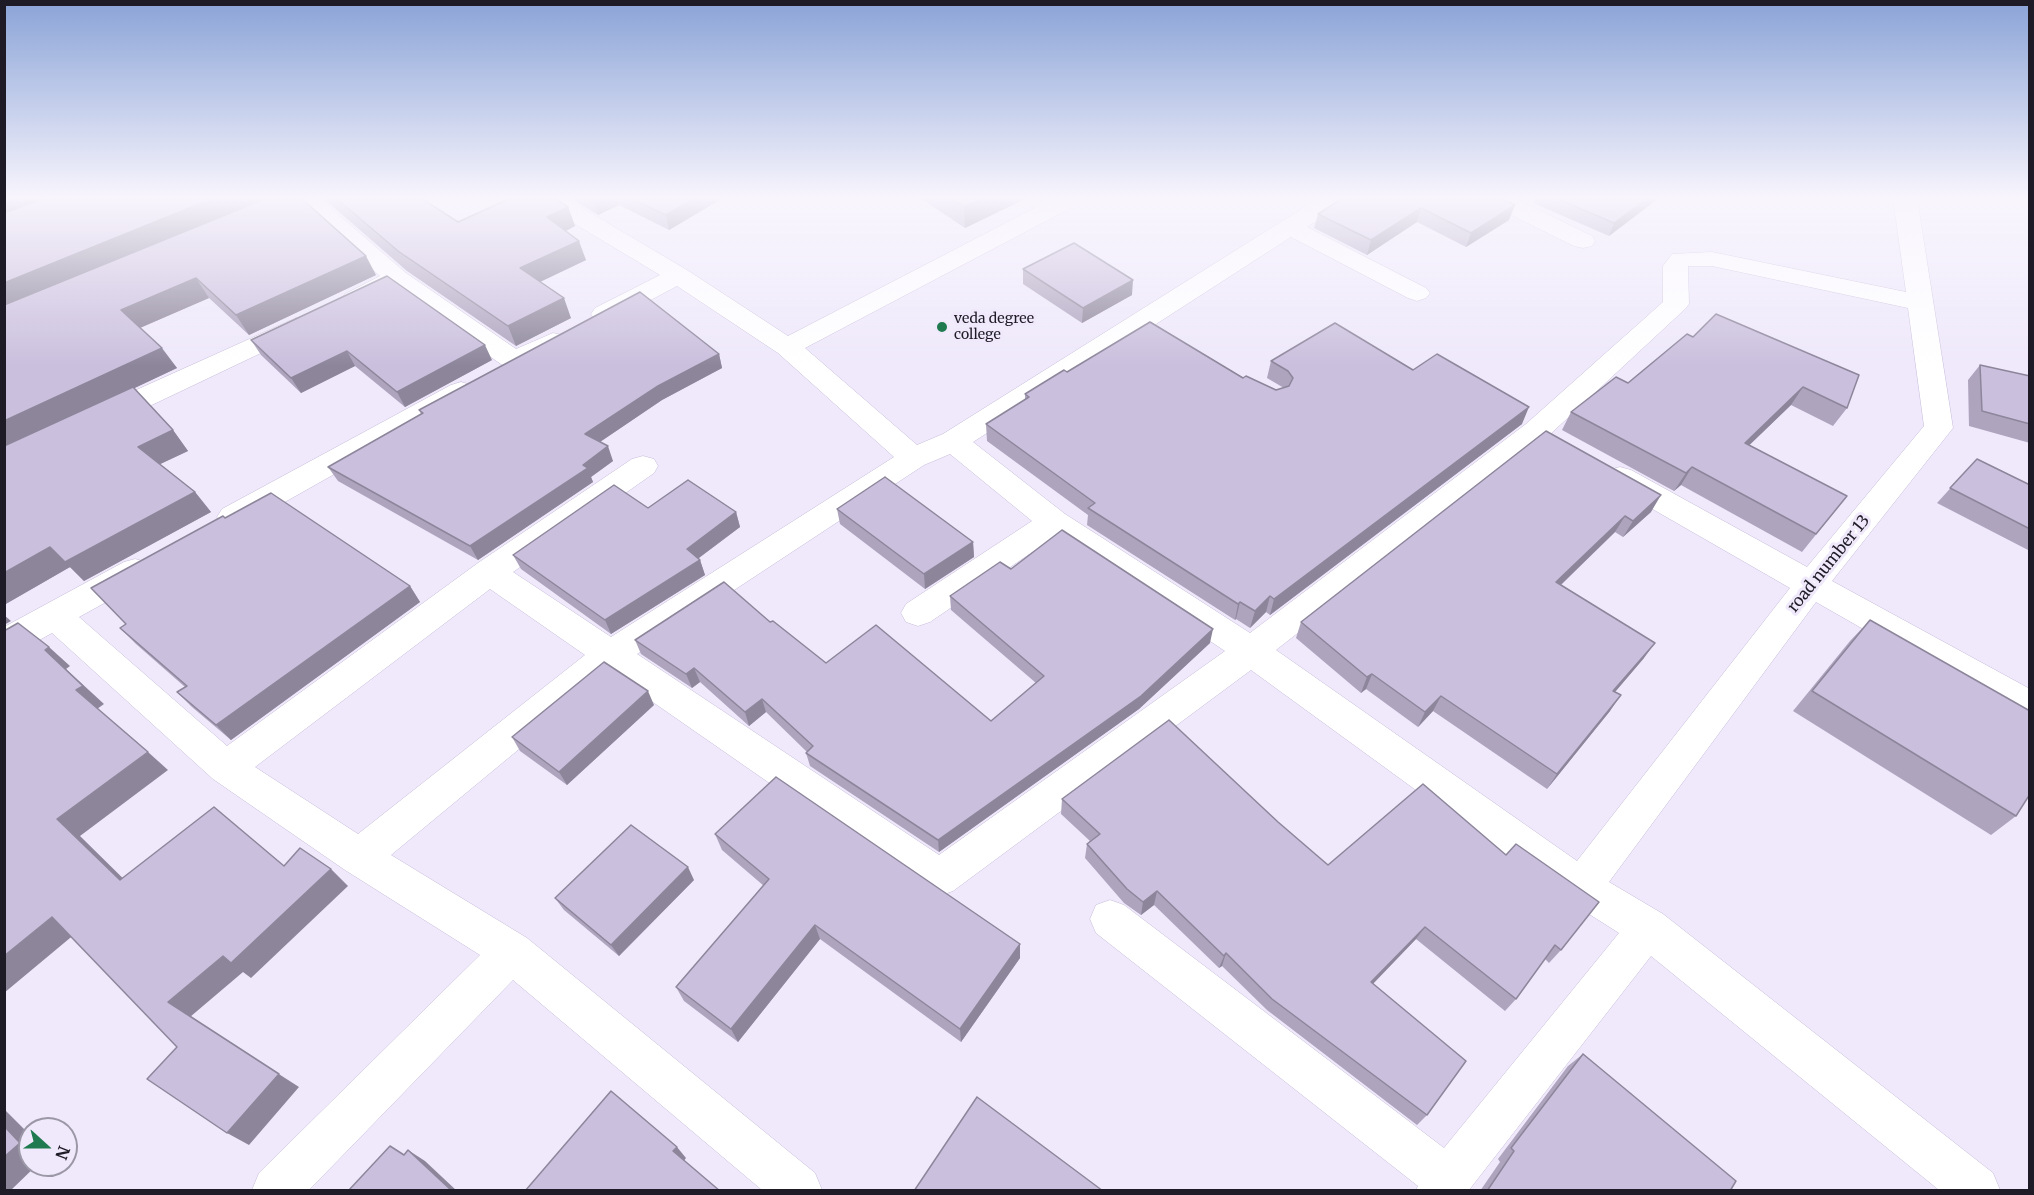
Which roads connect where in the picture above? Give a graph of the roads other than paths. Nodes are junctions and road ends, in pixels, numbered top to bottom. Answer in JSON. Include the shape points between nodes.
{"nodes":[{"id":1,"x":365,"y":254,"type":"edge"},
{"id":2,"x":642,"y":254,"type":"edge"},
{"id":3,"x":965,"y":254,"type":"edge"},
{"id":4,"x":1253,"y":254,"type":"edge"},
{"id":5,"x":1342,"y":254,"type":"edge"},
{"id":6,"x":1913,"y":254,"type":"edge"},
{"id":7,"x":678,"y":275,"type":"junction"},
{"id":8,"x":397,"y":278,"type":"junction"},
{"id":9,"x":1417,"y":293,"type":"dead end"},
{"id":10,"x":1920,"y":303,"type":"junction"},
{"id":11,"x":787,"y":347,"type":"junction"},
{"id":12,"x":515,"y":361,"type":"junction"},
{"id":13,"x":79,"y":428,"type":"edge"},
{"id":14,"x":1536,"y":431,"type":"junction"},
{"id":15,"x":953,"y":441,"type":"junction"},
{"id":16,"x":1567,"y":448,"type":"edge"},
{"id":17,"x":914,"y":458,"type":"junction"},
{"id":18,"x":1598,"y":465,"type":"edge"},
{"id":19,"x":643,"y":466,"type":"dead end"},
{"id":20,"x":1054,"y":522,"type":"junction"},
{"id":21,"x":212,"y":529,"type":"edge"},
{"id":22,"x":159,"y":558,"type":"edge"},
{"id":23,"x":489,"y":572,"type":"junction"},
{"id":24,"x":1812,"y":584,"type":"junction"},
{"id":25,"x":918,"y":614,"type":"dead end"},
{"id":26,"x":54,"y":615,"type":"junction"},
{"id":27,"x":4,"y":643,"type":"edge"},
{"id":28,"x":1251,"y":651,"type":"junction"},
{"id":29,"x":611,"y":654,"type":"junction"},
{"id":30,"x":2030,"y":707,"type":"edge"},
{"id":31,"x":226,"y":768,"type":"junction"},
{"id":32,"x":359,"y":857,"type":"junction"},
{"id":33,"x":1581,"y":887,"type":"junction"},
{"id":34,"x":1110,"y":919,"type":"dead end"},
{"id":35,"x":1648,"y":928,"type":"junction"},
{"id":36,"x":512,"y":952,"type":"junction"},
{"id":37,"x":1444,"y":1185,"type":"edge"},
{"id":38,"x":276,"y":1191,"type":"edge"},
{"id":39,"x":798,"y":1191,"type":"edge"},
{"id":40,"x":1976,"y":1191,"type":"edge"}],
"edges":[{"from":1,"to":8,"type":"street"},
{"from":2,"to":7,"type":"street"},
{"from":3,"to":11,"type":"street"},
{"from":4,"to":15,"type":"street","via":[[1152,327]]},
{"from":5,"to":9,"type":"street"},
{"from":6,"to":10,"type":"street","name":"road number 13"},
{"from":7,"to":11,"type":"street"},
{"from":7,"to":12,"type":"street"},
{"from":8,"to":12,"type":"street"},
{"from":8,"to":13,"type":"street"},
{"from":10,"to":14,"type":"street","via":[[1712,259],[1681,259],[1675,266],[1676,304]]},
{"from":10,"to":24,"type":"street","name":"road number 13","via":[[1939,428]]},
{"from":11,"to":17,"type":"street"},
{"from":12,"to":21,"type":"street"},
{"from":14,"to":16,"type":"street"},
{"from":14,"to":28,"type":"street"},
{"from":15,"to":17,"type":"street"},
{"from":15,"to":20,"type":"street"},
{"from":17,"to":29,"type":"street"},
{"from":18,"to":24,"type":"street"},
{"from":19,"to":23,"type":"street"},
{"from":20,"to":25,"type":"street"},
{"from":20,"to":28,"type":"street"},
{"from":22,"to":26,"type":"street"},
{"from":23,"to":29,"type":"street"},
{"from":23,"to":31,"type":"street"},
{"from":24,"to":30,"type":"street"},
{"from":24,"to":33,"type":"street","name":"road number 13"},
{"from":26,"to":27,"type":"street"},
{"from":26,"to":31,"type":"street"},
{"from":28,"to":29,"type":"street","via":[[939,878]]},
{"from":28,"to":33,"type":"street"},
{"from":29,"to":32,"type":"street"},
{"from":31,"to":32,"type":"street"},
{"from":32,"to":36,"type":"street"},
{"from":33,"to":35,"type":"street"},
{"from":34,"to":37,"type":"street"},
{"from":35,"to":37,"type":"street"},
{"from":35,"to":40,"type":"street"},
{"from":36,"to":38,"type":"street"},
{"from":36,"to":39,"type":"street"}]}
